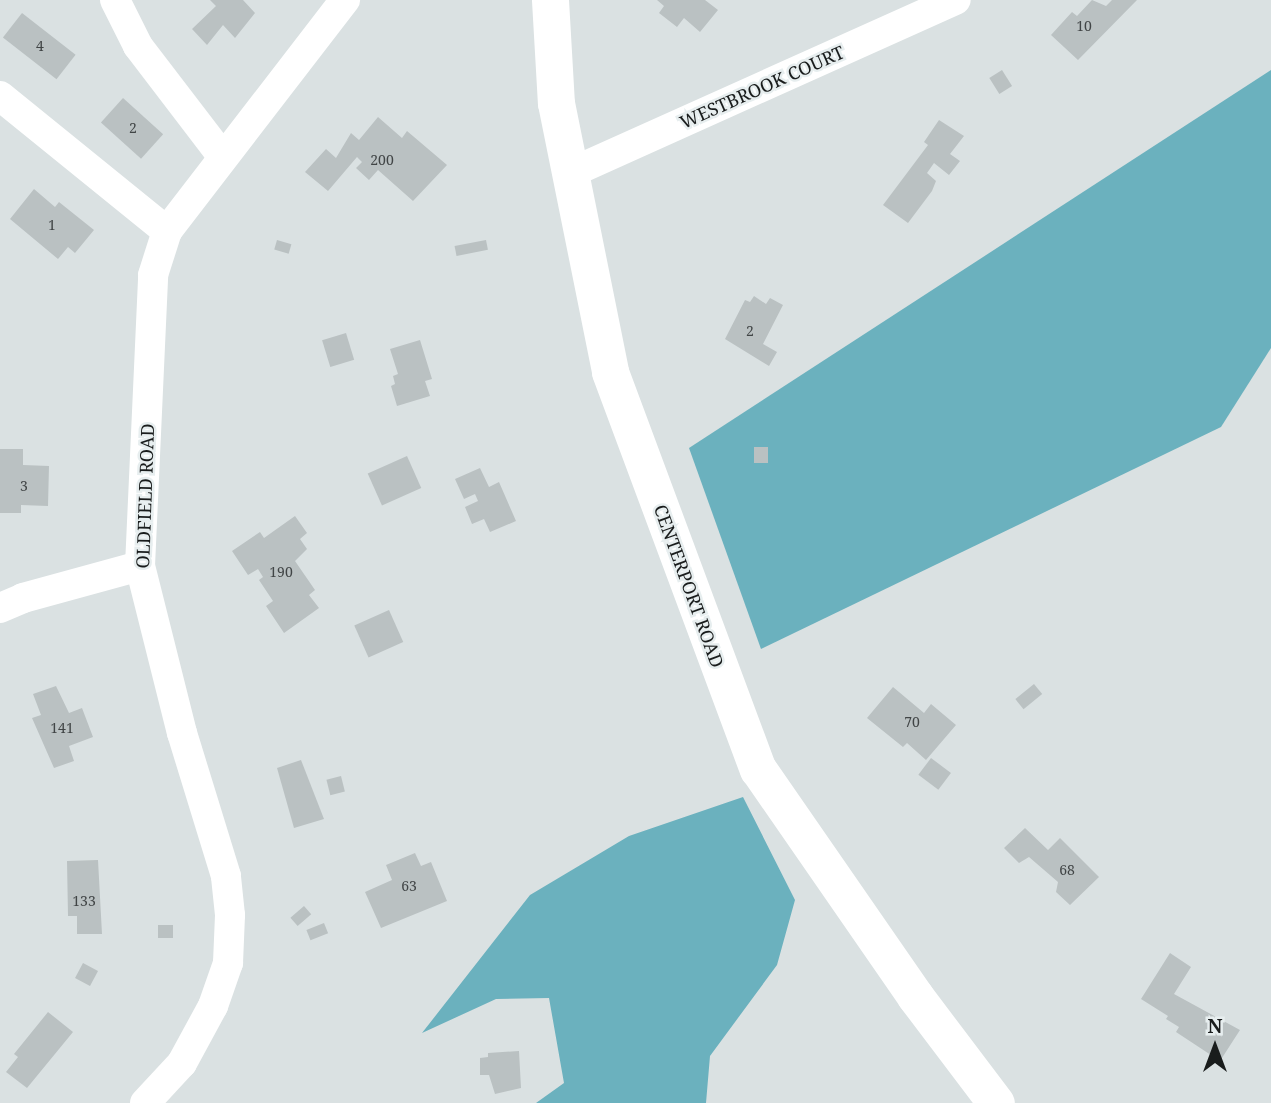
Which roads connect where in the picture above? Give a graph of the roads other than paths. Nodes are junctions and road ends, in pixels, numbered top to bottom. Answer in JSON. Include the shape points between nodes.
{"nodes":[{"id":1,"x":115,"y":0,"type":"edge"},
{"id":2,"x":345,"y":0,"type":"edge"},
{"id":3,"x":551,"y":0,"type":"edge"},
{"id":4,"x":956,"y":0,"type":"edge"},
{"id":5,"x":0,"y":96,"type":"edge"},
{"id":6,"x":222,"y":156,"type":"junction"},
{"id":7,"x":568,"y":174,"type":"junction"},
{"id":8,"x":167,"y":231,"type":"junction"},
{"id":9,"x":140,"y":566,"type":"junction"},
{"id":10,"x":0,"y":608,"type":"edge"},
{"id":11,"x":145,"y":1103,"type":"edge"},
{"id":12,"x":996,"y":1103,"type":"edge"}],
"edges":[{"from":1,"to":6,"type":"street","via":[[138,46]]},
{"from":2,"to":6,"type":"street","name":"OLDFIELD ROAD"},
{"from":3,"to":7,"type":"main road","name":"CENTERPORT ROAD","via":[[556,103]]},
{"from":4,"to":7,"type":"street","name":"WESTBROOK COURT"},
{"from":5,"to":8,"type":"street"},
{"from":6,"to":8,"type":"street","name":"OLDFIELD ROAD"},
{"from":7,"to":12,"type":"main road","name":"CENTERPORT ROAD","via":[[610,372],[758,769],[915,996]]},
{"from":8,"to":9,"type":"street","name":"OLDFIELD ROAD","via":[[153,275]]},
{"from":9,"to":10,"type":"street"},
{"from":9,"to":11,"type":"street","name":"OLDFIELD ROAD","via":[[182,733],[226,876],[230,915],[228,963],[213,1006],[182,1063]]}]}
